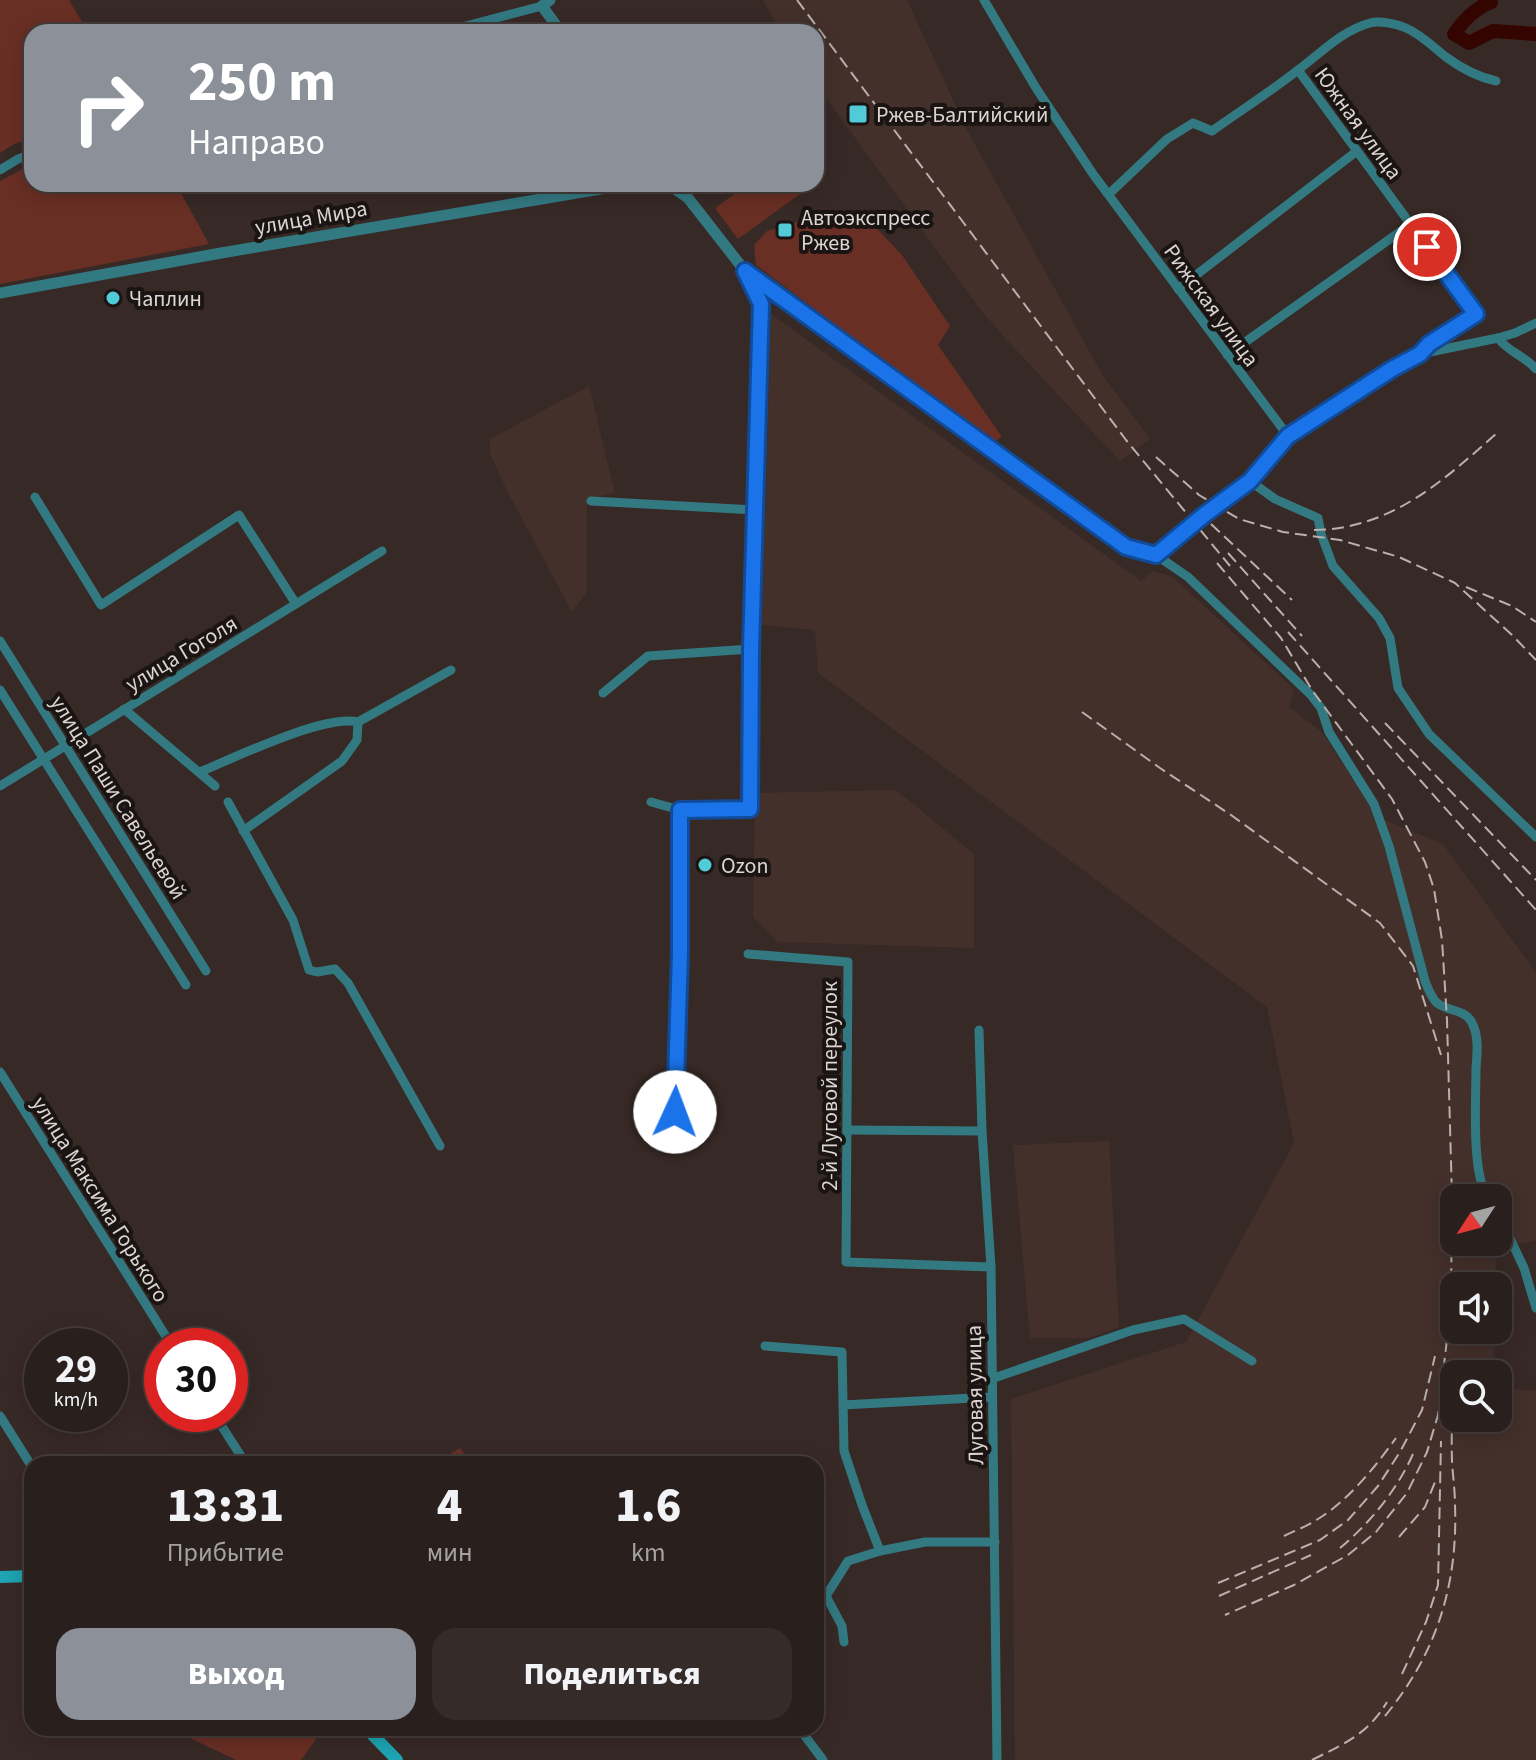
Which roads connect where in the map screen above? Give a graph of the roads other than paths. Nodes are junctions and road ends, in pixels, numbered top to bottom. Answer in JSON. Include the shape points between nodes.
{"nodes":[{"id":1,"x":984,"y":0,"type":"edge"},
{"id":2,"x":546,"y":3,"type":"edge"},
{"id":3,"x":471,"y":24,"type":"edge"},
{"id":4,"x":557,"y":24,"type":"edge"},
{"id":5,"x":1298,"y":70,"type":"junction"},
{"id":6,"x":1496,"y":81,"type":"dead end"},
{"id":7,"x":1357,"y":151,"type":"junction"},
{"id":8,"x":24,"y":157,"type":"edge"},
{"id":9,"x":0,"y":170,"type":"edge"},
{"id":10,"x":583,"y":192,"type":"edge"},
{"id":11,"x":679,"y":192,"type":"edge"},
{"id":12,"x":683,"y":192,"type":"edge"},
{"id":13,"x":1109,"y":194,"type":"junction"},
{"id":14,"x":688,"y":198,"type":"junction"},
{"id":15,"x":1411,"y":224,"type":"junction"},
{"id":16,"x":745,"y":271,"type":"junction"},
{"id":17,"x":1178,"y":289,"type":"junction"},
{"id":18,"x":0,"y":293,"type":"edge"},
{"id":19,"x":1536,"y":323,"type":"edge"},
{"id":20,"x":1498,"y":338,"type":"junction"},
{"id":21,"x":1420,"y":354,"type":"junction"},
{"id":22,"x":1227,"y":355,"type":"junction"},
{"id":23,"x":1536,"y":369,"type":"edge"},
{"id":24,"x":1288,"y":436,"type":"junction"},
{"id":25,"x":1250,"y":481,"type":"junction"},
{"id":26,"x":35,"y":497,"type":"dead end"},
{"id":27,"x":591,"y":501,"type":"dead end"},
{"id":28,"x":755,"y":510,"type":"junction"},
{"id":29,"x":382,"y":551,"type":"dead end"},
{"id":30,"x":1156,"y":555,"type":"junction"},
{"id":31,"x":296,"y":604,"type":"junction"},
{"id":32,"x":0,"y":641,"type":"edge"},
{"id":33,"x":751,"y":649,"type":"junction"},
{"id":34,"x":451,"y":670,"type":"dead end"},
{"id":35,"x":0,"y":690,"type":"edge"},
{"id":36,"x":603,"y":693,"type":"dead end"},
{"id":37,"x":124,"y":709,"type":"junction"},
{"id":38,"x":358,"y":722,"type":"junction"},
{"id":39,"x":66,"y":745,"type":"junction"},
{"id":40,"x":43,"y":759,"type":"junction"},
{"id":41,"x":200,"y":772,"type":"junction"},
{"id":42,"x":0,"y":786,"type":"edge"},
{"id":43,"x":215,"y":786,"type":"dead end"},
{"id":44,"x":228,"y":802,"type":"dead end"},
{"id":45,"x":651,"y":802,"type":"dead end"},
{"id":46,"x":750,"y":809,"type":"joint"},
{"id":47,"x":680,"y":810,"type":"junction"},
{"id":48,"x":243,"y":831,"type":"junction"},
{"id":49,"x":1536,"y":837,"type":"edge"},
{"id":50,"x":748,"y":954,"type":"dead end"},
{"id":51,"x":206,"y":971,"type":"dead end"},
{"id":52,"x":186,"y":985,"type":"dead end"},
{"id":53,"x":979,"y":1030,"type":"dead end"},
{"id":54,"x":0,"y":1072,"type":"edge"},
{"id":55,"x":675,"y":1112,"type":"dead end"},
{"id":56,"x":847,"y":1130,"type":"junction"},
{"id":57,"x":982,"y":1131,"type":"junction"},
{"id":58,"x":440,"y":1146,"type":"dead end"},
{"id":59,"x":1481,"y":1184,"type":"edge"},
{"id":60,"x":1512,"y":1243,"type":"edge"},
{"id":61,"x":991,"y":1267,"type":"junction"},
{"id":62,"x":1536,"y":1308,"type":"edge"},
{"id":63,"x":161,"y":1328,"type":"edge"},
{"id":64,"x":765,"y":1346,"type":"dead end"},
{"id":65,"x":1252,"y":1361,"type":"dead end"},
{"id":66,"x":991,"y":1379,"type":"junction"},
{"id":67,"x":992,"y":1397,"type":"junction"},
{"id":68,"x":843,"y":1405,"type":"junction"},
{"id":69,"x":0,"y":1416,"type":"edge"},
{"id":70,"x":226,"y":1432,"type":"edge"},
{"id":71,"x":25,"y":1456,"type":"edge"},
{"id":72,"x":241,"y":1456,"type":"edge"},
{"id":73,"x":995,"y":1542,"type":"junction"},
{"id":74,"x":880,"y":1551,"type":"junction"},
{"id":75,"x":24,"y":1576,"type":"edge"},
{"id":76,"x":0,"y":1577,"type":"edge"},
{"id":77,"x":844,"y":1642,"type":"dead end"},
{"id":78,"x":374,"y":1736,"type":"edge"},
{"id":79,"x":805,"y":1736,"type":"edge"},
{"id":80,"x":397,"y":1760,"type":"edge"},
{"id":81,"x":823,"y":1760,"type":"edge"},
{"id":82,"x":997,"y":1760,"type":"edge"}],
"edges":[{"from":1,"to":13,"type":"street","name":"Рижская улица"},
{"from":2,"to":3,"type":"street"},
{"from":2,"to":4,"type":"street"},
{"from":5,"to":6,"type":"street","via":[[1332,42],[1374,21],[1404,26],[1466,70]]},
{"from":5,"to":7,"type":"street","name":"Южная улица"},
{"from":5,"to":13,"type":"street","via":[[1212,131],[1193,123],[1167,139]]},
{"from":7,"to":15,"type":"street","name":"Южная улица"},
{"from":7,"to":17,"type":"street"},
{"from":8,"to":9,"type":"street"},
{"from":10,"to":18,"type":"street","name":"улица Мира"},
{"from":11,"to":14,"type":"street"},
{"from":12,"to":14,"type":"street"},
{"from":13,"to":17,"type":"street","name":"Рижская улица"},
{"from":14,"to":16,"type":"street"},
{"from":15,"to":21,"type":"street","name":"Южная улица","via":[[1476,314]]},
{"from":15,"to":22,"type":"street"},
{"from":16,"to":28,"type":"street","via":[[761,304]]},
{"from":16,"to":30,"type":"street","via":[[1126,547]]},
{"from":17,"to":22,"type":"street","name":"Рижская улица"},
{"from":19,"to":20,"type":"street"},
{"from":20,"to":21,"type":"street"},
{"from":20,"to":23,"type":"street"},
{"from":21,"to":24,"type":"street"},
{"from":22,"to":24,"type":"street","name":"Рижская улица"},
{"from":24,"to":25,"type":"street"},
{"from":25,"to":30,"type":"street"},
{"from":25,"to":49,"type":"street","via":[[1318,518],[1333,566],[1390,638],[1398,688],[1429,734]]},
{"from":26,"to":31,"type":"street","via":[[101,605],[239,515]]},
{"from":27,"to":28,"type":"street"},
{"from":28,"to":33,"type":"street"},
{"from":29,"to":31,"type":"street","name":"улица Гоголя"},
{"from":30,"to":59,"type":"street","via":[[1188,577],[1311,695],[1374,804],[1432,997],[1473,1023]]},
{"from":31,"to":37,"type":"street","name":"улица Гоголя"},
{"from":32,"to":39,"type":"street","name":"улица Паши Савельевой"},
{"from":33,"to":36,"type":"street","via":[[648,656]]},
{"from":33,"to":46,"type":"street"},
{"from":34,"to":38,"type":"street"},
{"from":35,"to":40,"type":"street","name":"улица Паши Савельевой"},
{"from":37,"to":39,"type":"street","name":"улица Гоголя"},
{"from":37,"to":41,"type":"street"},
{"from":38,"to":41,"type":"street","via":[[302,730]]},
{"from":38,"to":48,"type":"street","via":[[357,740],[342,761]]},
{"from":39,"to":40,"type":"street","name":"улица Гоголя"},
{"from":39,"to":51,"type":"street","name":"улица Паши Савельевой"},
{"from":40,"to":42,"type":"street","name":"улица Гоголя"},
{"from":40,"to":52,"type":"street","name":"улица Паши Савельевой"},
{"from":41,"to":43,"type":"street"},
{"from":44,"to":48,"type":"street"},
{"from":45,"to":47,"type":"street"},
{"from":46,"to":47,"type":"street"},
{"from":47,"to":55,"type":"street"},
{"from":48,"to":58,"type":"street","via":[[293,920],[309,970],[335,969],[348,983]]},
{"from":50,"to":56,"type":"street","name":"2-й Луговой переулок","via":[[848,962]]},
{"from":53,"to":57,"type":"street","name":"Луговая улица"},
{"from":54,"to":63,"type":"street","name":"улица Максима Горького"},
{"from":56,"to":57,"type":"street"},
{"from":56,"to":61,"type":"street","name":"2-й Луговой переулок","via":[[846,1262]]},
{"from":57,"to":61,"type":"street","name":"Луговая улица"},
{"from":60,"to":62,"type":"street"},
{"from":61,"to":66,"type":"street","name":"Луговая улица"},
{"from":64,"to":68,"type":"street","via":[[842,1352]]},
{"from":65,"to":66,"type":"street","via":[[1184,1319],[1133,1330]]},
{"from":66,"to":67,"type":"street","name":"Луговая улица"},
{"from":67,"to":68,"type":"street"},
{"from":67,"to":73,"type":"street","name":"Луговая улица"},
{"from":68,"to":74,"type":"street","via":[[844,1451]]},
{"from":69,"to":71,"type":"street"},
{"from":70,"to":72,"type":"street"},
{"from":73,"to":74,"type":"street","via":[[925,1542]]},
{"from":73,"to":82,"type":"street","name":"Луговая улица"},
{"from":74,"to":77,"type":"street","via":[[848,1561],[826,1596]]},
{"from":75,"to":76,"type":"main road"},
{"from":78,"to":80,"type":"main road"},
{"from":79,"to":81,"type":"street"}]}
